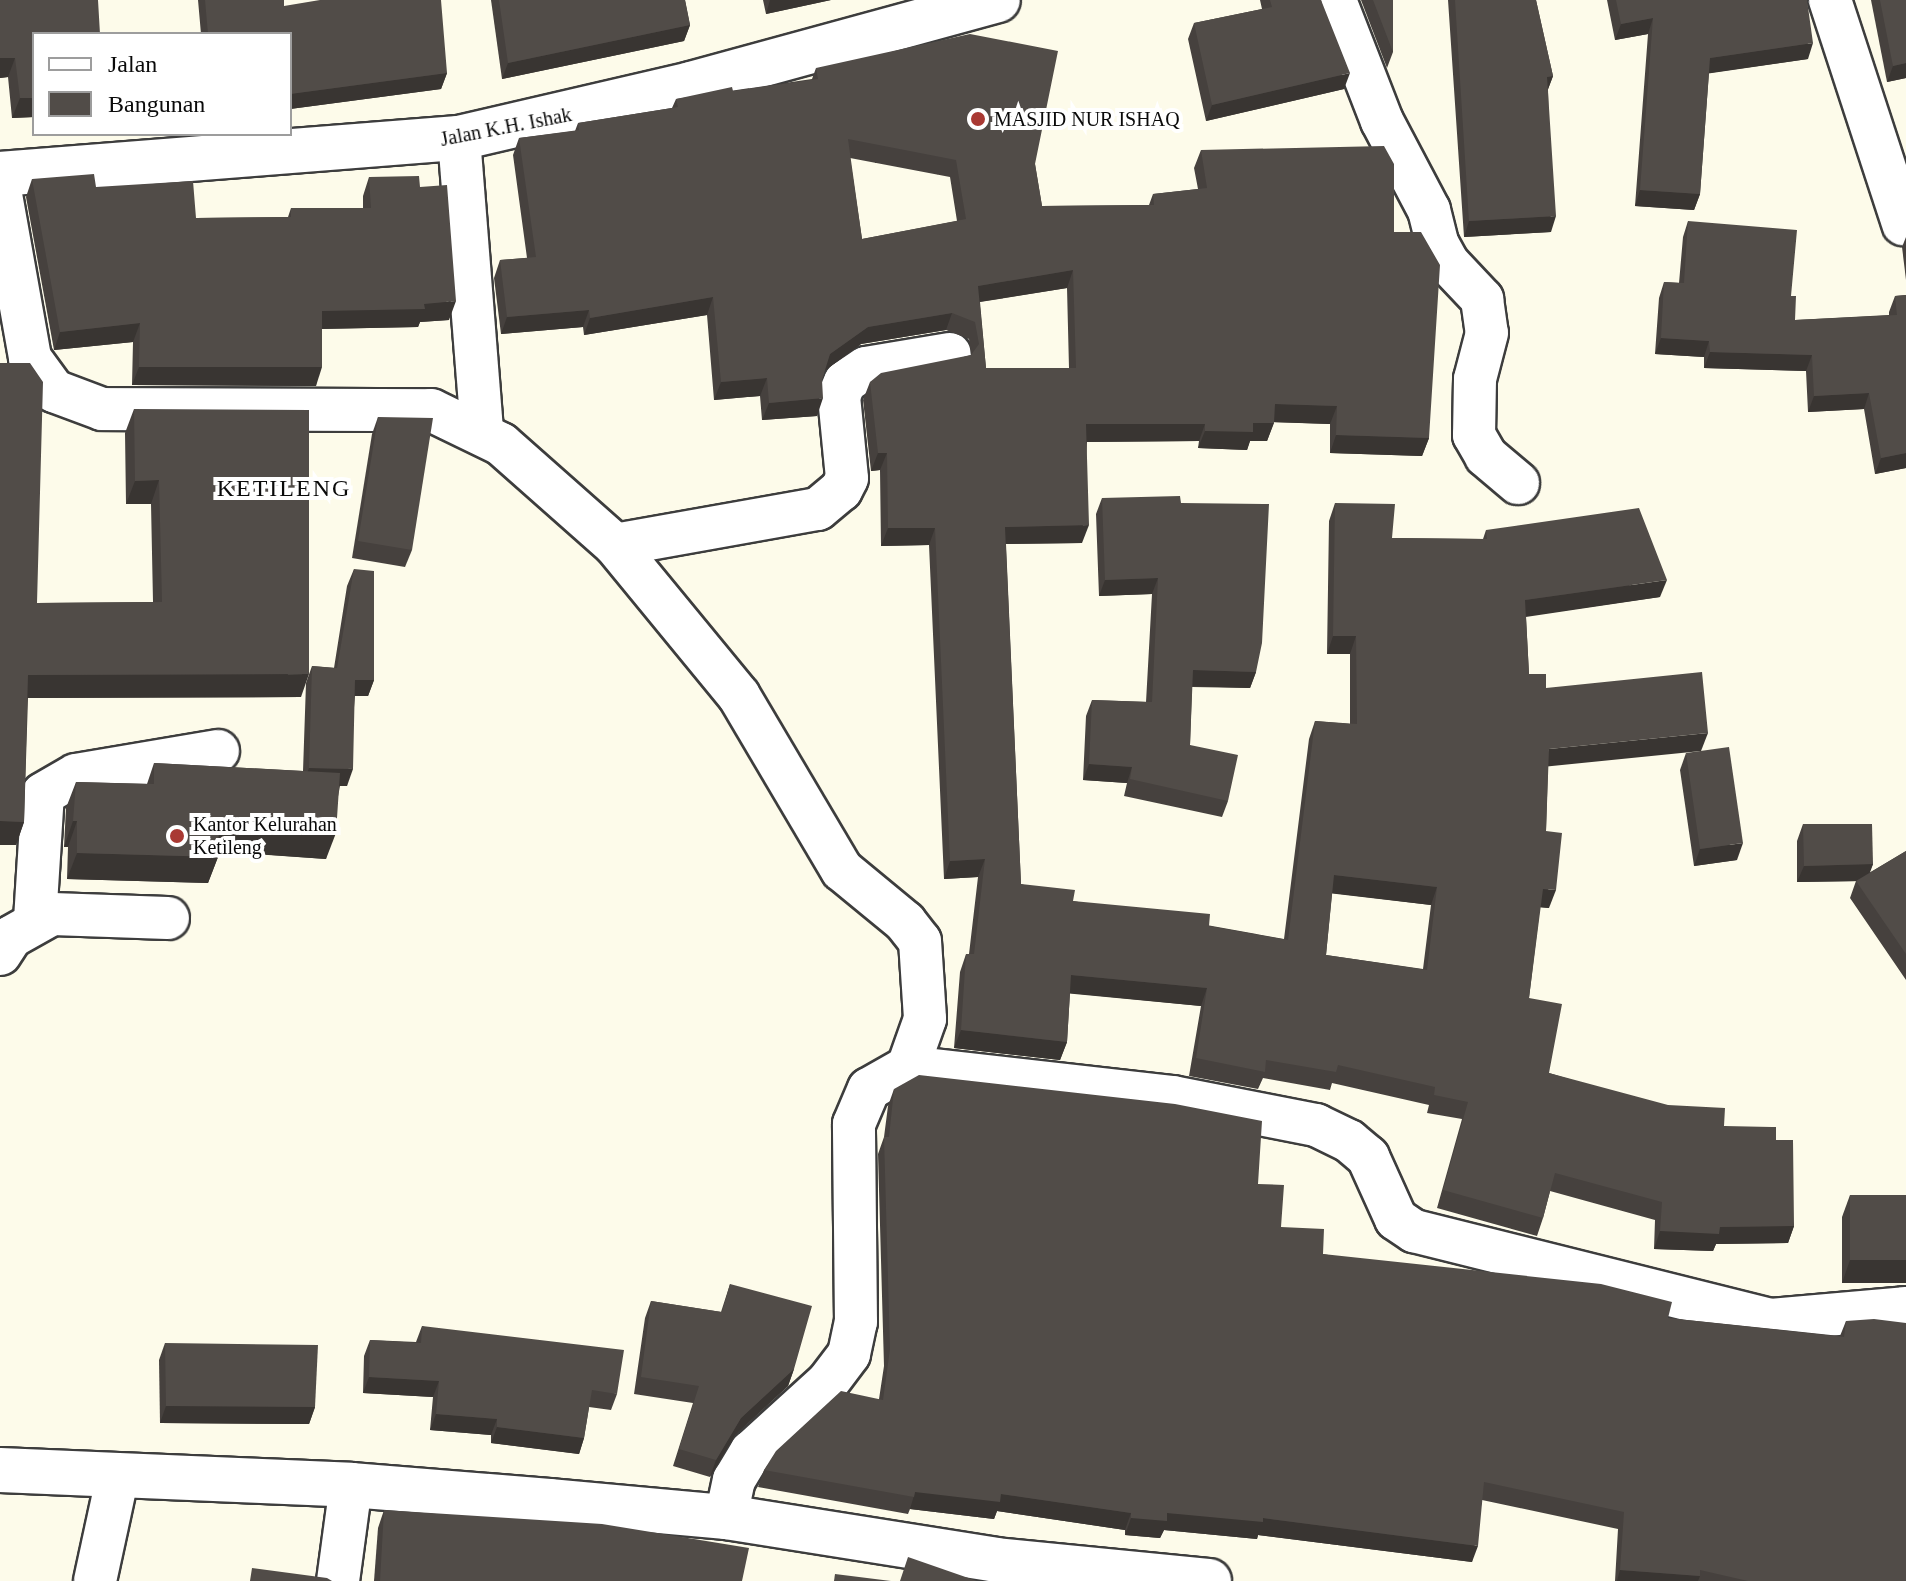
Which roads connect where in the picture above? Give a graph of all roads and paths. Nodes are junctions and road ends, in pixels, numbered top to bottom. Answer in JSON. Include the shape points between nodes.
{"nodes":[{"id":1,"x":998,"y":0,"type":"edge"},
{"id":2,"x":1335,"y":0,"type":"edge"},
{"id":3,"x":1830,"y":0,"type":"edge"},
{"id":4,"x":459,"y":138,"type":"junction"},
{"id":5,"x":0,"y":174,"type":"edge"},
{"id":6,"x":0,"y":189,"type":"edge"},
{"id":7,"x":1903,"y":224,"type":"dead end"},
{"id":8,"x":950,"y":354,"type":"dead end"},
{"id":9,"x":482,"y":433,"type":"junction"},
{"id":10,"x":1518,"y":483,"type":"dead end"},
{"id":11,"x":615,"y":545,"type":"junction"},
{"id":12,"x":218,"y":751,"type":"dead end"},
{"id":13,"x":168,"y":918,"type":"dead end"},
{"id":14,"x":35,"y":920,"type":"junction"},
{"id":15,"x":0,"y":954,"type":"edge"},
{"id":16,"x":908,"y":1067,"type":"junction"},
{"id":17,"x":1906,"y":1308,"type":"edge"},
{"id":18,"x":0,"y":1470,"type":"edge"},
{"id":19,"x":117,"y":1479,"type":"junction"},
{"id":20,"x":351,"y":1485,"type":"junction"},
{"id":21,"x":726,"y":1517,"type":"junction"},
{"id":22,"x":991,"y":1570,"type":"edge"},
{"id":23,"x":95,"y":1581,"type":"edge"},
{"id":24,"x":338,"y":1581,"type":"edge"},
{"id":25,"x":1209,"y":1581,"type":"edge"}],
"edges":[{"from":1,"to":4,"type":"street","name":"Jalan K.H. Ishak","via":[[691,84]]},
{"from":2,"to":10,"type":"street","via":[[1382,121],[1429,210],[1437,243],[1487,311],[1472,397],[1474,435],[1486,456]]},
{"from":3,"to":7,"type":"street"},
{"from":4,"to":5,"type":"street","name":"Jalan K.H. Ishak"},
{"from":4,"to":9,"type":"street"},
{"from":6,"to":9,"type":"street","via":[[30,358],[54,391],[73,402],[102,409],[397,406],[431,410]]},
{"from":8,"to":11,"type":"street","via":[[866,368],[845,382],[839,396],[847,478],[818,509]]},
{"from":9,"to":11,"type":"street","via":[[537,472]]},
{"from":11,"to":16,"type":"street","via":[[739,696],[842,870],[920,941],[925,1019]]},
{"from":12,"to":14,"type":"street","via":[[76,775],[43,794]]},
{"from":13,"to":14,"type":"street","via":[[52,914]]},
{"from":14,"to":15,"type":"street","via":[[11,937]]},
{"from":16,"to":17,"type":"street","via":[[1173,1097],[1316,1125],[1368,1157],[1396,1219],[1414,1231],[1771,1320]]},
{"from":16,"to":21,"type":"street","via":[[869,1089],[854,1124],[856,1322],[849,1354],[828,1382],[741,1464]]},
{"from":18,"to":19,"type":"street"},
{"from":19,"to":20,"type":"street"},
{"from":19,"to":23,"type":"street"},
{"from":20,"to":21,"type":"street"},
{"from":20,"to":24,"type":"street"},
{"from":21,"to":22,"type":"street"},
{"from":22,"to":25,"type":"street"}]}
